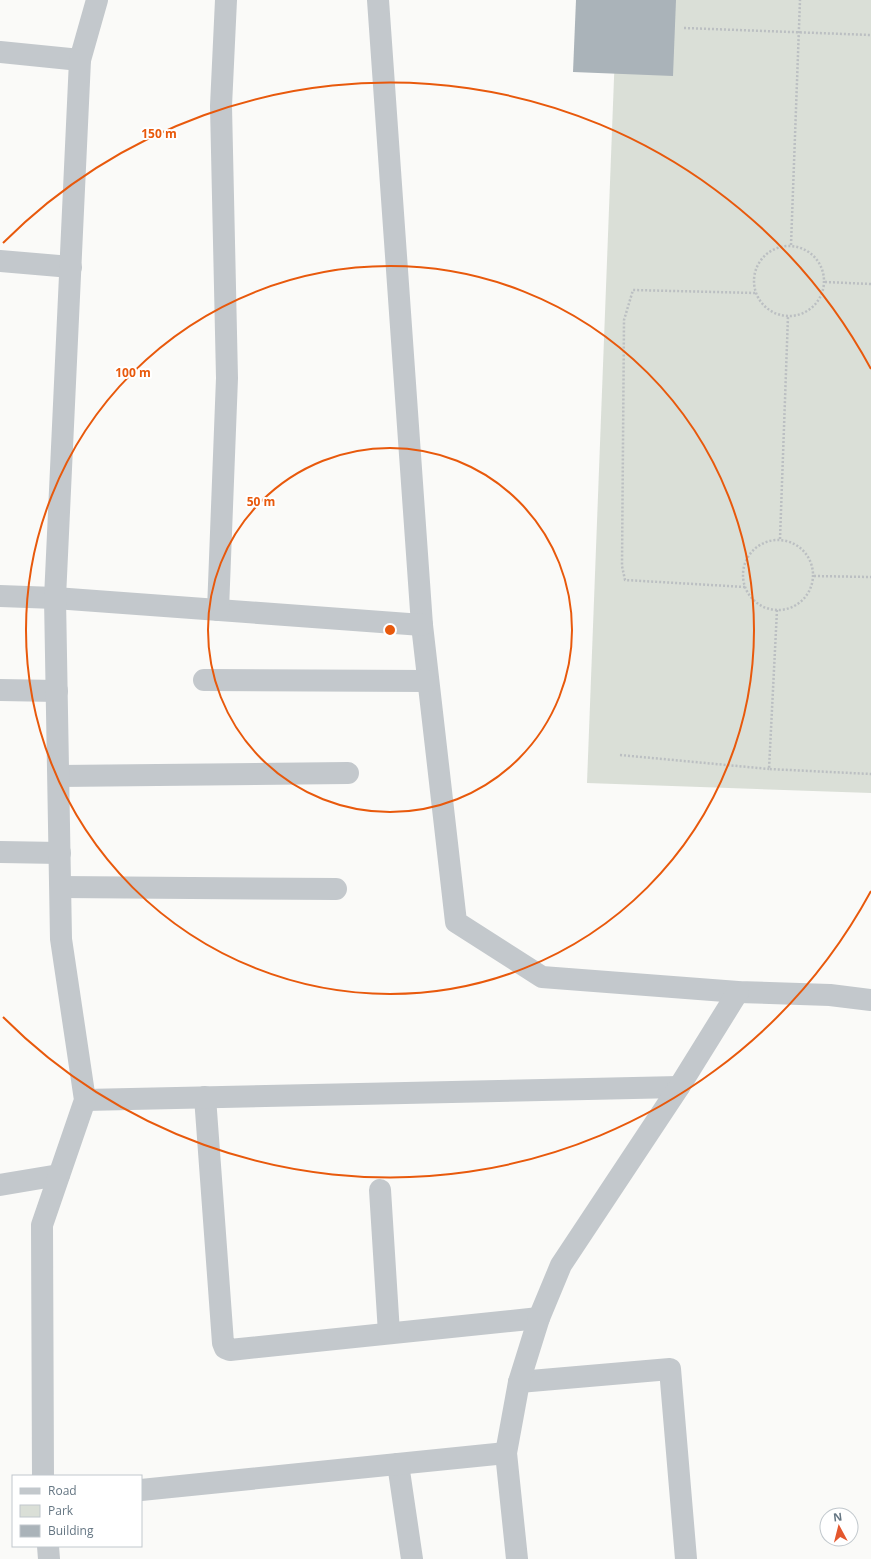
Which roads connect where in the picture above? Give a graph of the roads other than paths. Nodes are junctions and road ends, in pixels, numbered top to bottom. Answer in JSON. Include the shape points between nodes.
{"nodes":[{"id":1,"x":97,"y":0,"type":"edge"},
{"id":2,"x":226,"y":0,"type":"edge"},
{"id":3,"x":378,"y":0,"type":"edge"},
{"id":4,"x":0,"y":52,"type":"edge"},
{"id":5,"x":80,"y":60,"type":"junction"},
{"id":6,"x":0,"y":261,"type":"edge"},
{"id":7,"x":71,"y":267,"type":"junction"},
{"id":8,"x":0,"y":596,"type":"edge"},
{"id":9,"x":55,"y":598,"type":"junction"},
{"id":10,"x":218,"y":610,"type":"junction"},
{"id":11,"x":422,"y":625,"type":"junction"},
{"id":12,"x":204,"y":680,"type":"dead end"},
{"id":13,"x":428,"y":680,"type":"junction"},
{"id":14,"x":0,"y":690,"type":"edge"},
{"id":15,"x":57,"y":691,"type":"junction"},
{"id":16,"x":348,"y":773,"type":"dead end"},
{"id":17,"x":59,"y":776,"type":"junction"},
{"id":18,"x":0,"y":852,"type":"edge"},
{"id":19,"x":60,"y":852,"type":"junction"},
{"id":20,"x":61,"y":887,"type":"junction"},
{"id":21,"x":336,"y":889,"type":"dead end"},
{"id":22,"x":738,"y":992,"type":"junction"},
{"id":23,"x":871,"y":1000,"type":"edge"},
{"id":24,"x":679,"y":1087,"type":"junction"},
{"id":25,"x":205,"y":1097,"type":"junction"},
{"id":26,"x":85,"y":1100,"type":"junction"},
{"id":27,"x":59,"y":1175,"type":"junction"},
{"id":28,"x":0,"y":1185,"type":"edge"},
{"id":29,"x":380,"y":1190,"type":"dead end"},
{"id":30,"x":539,"y":1318,"type":"junction"},
{"id":31,"x":389,"y":1333,"type":"junction"},
{"id":32,"x":519,"y":1382,"type":"junction"},
{"id":33,"x":506,"y":1453,"type":"junction"},
{"id":34,"x":398,"y":1464,"type":"junction"},
{"id":35,"x":43,"y":1475,"type":"edge"},
{"id":36,"x":142,"y":1490,"type":"edge"},
{"id":37,"x":48,"y":1547,"type":"edge"},
{"id":38,"x":49,"y":1559,"type":"edge"},
{"id":39,"x":412,"y":1559,"type":"edge"},
{"id":40,"x":517,"y":1559,"type":"edge"},
{"id":41,"x":686,"y":1559,"type":"edge"}],
"edges":[{"from":1,"to":5,"type":"street"},
{"from":2,"to":10,"type":"street","via":[[221,106],[227,378]]},
{"from":3,"to":11,"type":"street"},
{"from":4,"to":5,"type":"street"},
{"from":5,"to":7,"type":"street"},
{"from":6,"to":7,"type":"street"},
{"from":7,"to":9,"type":"street"},
{"from":8,"to":9,"type":"street"},
{"from":9,"to":10,"type":"street"},
{"from":9,"to":15,"type":"street"},
{"from":10,"to":11,"type":"street"},
{"from":11,"to":13,"type":"street"},
{"from":12,"to":13,"type":"street"},
{"from":13,"to":22,"type":"street","via":[[456,922],[542,977]]},
{"from":14,"to":15,"type":"street"},
{"from":15,"to":17,"type":"street"},
{"from":16,"to":17,"type":"street"},
{"from":17,"to":19,"type":"street"},
{"from":18,"to":19,"type":"street"},
{"from":19,"to":20,"type":"street"},
{"from":20,"to":21,"type":"street"},
{"from":20,"to":26,"type":"street","via":[[62,939]]},
{"from":22,"to":23,"type":"street","via":[[830,994]]},
{"from":22,"to":24,"type":"street"},
{"from":24,"to":25,"type":"street"},
{"from":24,"to":30,"type":"street","via":[[561,1265]]},
{"from":25,"to":26,"type":"street"},
{"from":25,"to":31,"type":"street","via":[[225,1348],[230,1350]]},
{"from":26,"to":27,"type":"street"},
{"from":27,"to":28,"type":"street"},
{"from":27,"to":35,"type":"street","via":[[42,1225]]},
{"from":29,"to":31,"type":"street"},
{"from":30,"to":31,"type":"street"},
{"from":30,"to":32,"type":"street"},
{"from":32,"to":33,"type":"street"},
{"from":32,"to":41,"type":"street","via":[[670,1369]]},
{"from":33,"to":34,"type":"street"},
{"from":33,"to":40,"type":"street"},
{"from":34,"to":36,"type":"street"},
{"from":34,"to":39,"type":"street"},
{"from":37,"to":38,"type":"street"}]}
